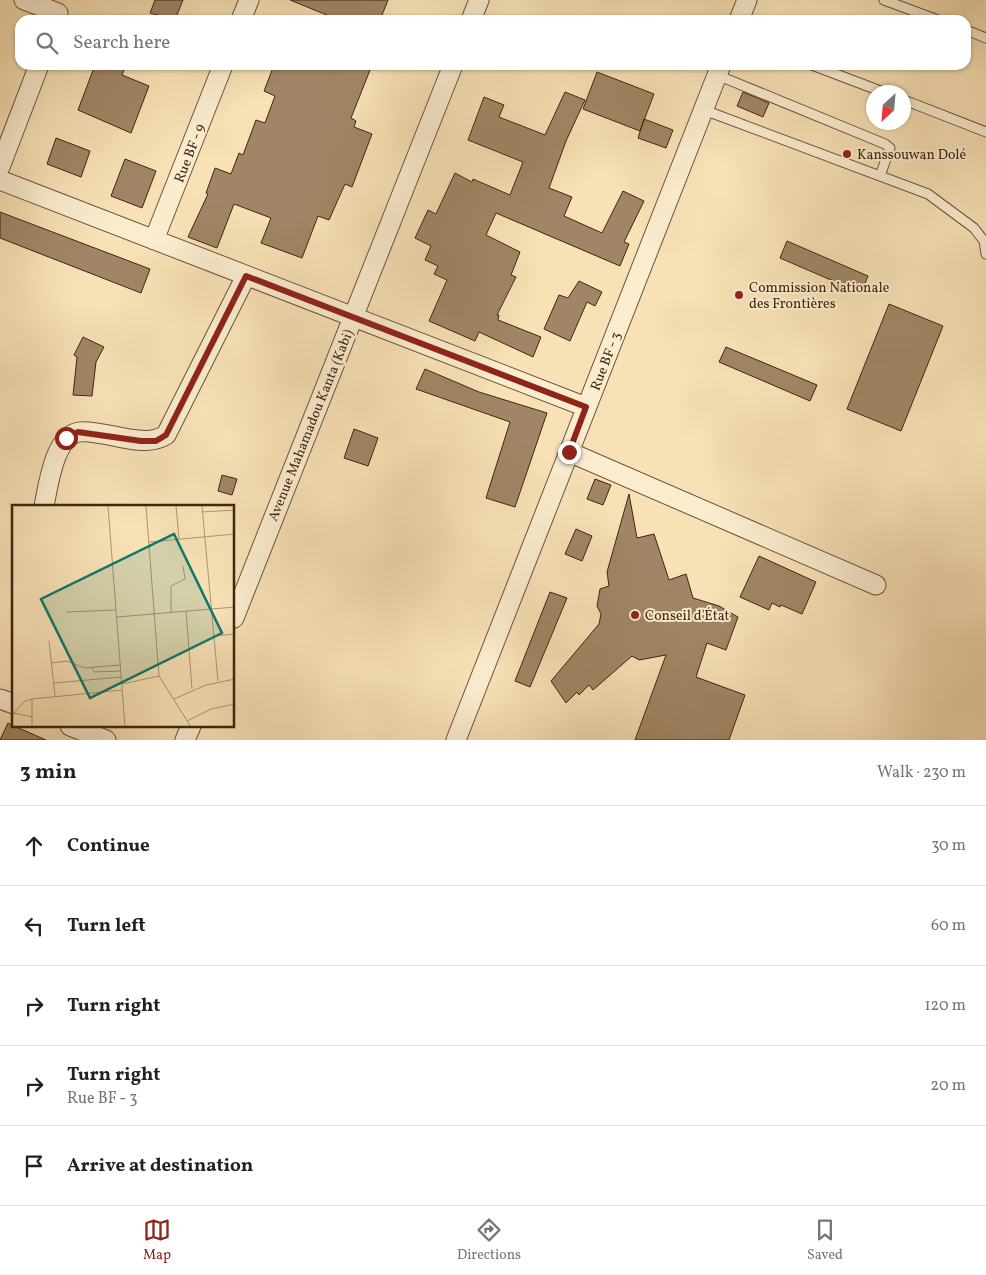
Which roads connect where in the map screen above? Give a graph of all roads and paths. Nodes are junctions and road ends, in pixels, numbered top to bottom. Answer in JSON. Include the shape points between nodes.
{"nodes":[{"id":1,"x":24,"y":0,"type":"edge"},
{"id":2,"x":248,"y":0,"type":"edge"},
{"id":3,"x":479,"y":0,"type":"edge"},
{"id":4,"x":747,"y":0,"type":"edge"},
{"id":5,"x":884,"y":0,"type":"edge"},
{"id":6,"x":59,"y":11,"type":"edge"},
{"id":7,"x":243,"y":15,"type":"edge"},
{"id":8,"x":473,"y":15,"type":"edge"},
{"id":9,"x":741,"y":15,"type":"edge"},
{"id":10,"x":924,"y":15,"type":"edge"},
{"id":11,"x":971,"y":32,"type":"edge"},
{"id":12,"x":986,"y":38,"type":"edge"},
{"id":13,"x":37,"y":70,"type":"edge"},
{"id":14,"x":221,"y":70,"type":"edge"},
{"id":15,"x":451,"y":70,"type":"edge"},
{"id":16,"x":719,"y":70,"type":"edge"},
{"id":17,"x":825,"y":70,"type":"edge"},
{"id":18,"x":866,"y":85,"type":"edge"},
{"id":19,"x":911,"y":103,"type":"edge"},
{"id":20,"x":704,"y":110,"type":"junction"},
{"id":21,"x":986,"y":132,"type":"edge"},
{"id":22,"x":0,"y":168,"type":"edge"},
{"id":23,"x":880,"y":176,"type":"junction"},
{"id":24,"x":0,"y":180,"type":"edge"},
{"id":25,"x":154,"y":240,"type":"junction"},
{"id":26,"x":986,"y":254,"type":"edge"},
{"id":27,"x":246,"y":276,"type":"junction"},
{"id":28,"x":353,"y":317,"type":"junction"},
{"id":29,"x":586,"y":407,"type":"junction"},
{"id":30,"x":569,"y":452,"type":"junction"},
{"id":31,"x":44,"y":505,"type":"edge"},
{"id":32,"x":876,"y":585,"type":"dead end"},
{"id":33,"x":235,"y":615,"type":"edge"},
{"id":34,"x":0,"y":699,"type":"edge"},
{"id":35,"x":12,"y":703,"type":"edge"},
{"id":36,"x":75,"y":728,"type":"edge"},
{"id":37,"x":190,"y":728,"type":"edge"},
{"id":38,"x":106,"y":740,"type":"edge"},
{"id":39,"x":185,"y":740,"type":"edge"},
{"id":40,"x":456,"y":740,"type":"edge"}],
"edges":[{"from":1,"to":6,"type":"street"},
{"from":2,"to":7,"type":"street"},
{"from":3,"to":8,"type":"street"},
{"from":4,"to":9,"type":"street"},
{"from":5,"to":10,"type":"lane"},
{"from":11,"to":12,"type":"lane"},
{"from":13,"to":22,"type":"street"},
{"from":14,"to":25,"type":"street","name":"Rue BF - 9"},
{"from":15,"to":28,"type":"street","name":"Avenue Mahamadou Kanta (Kabi)"},
{"from":16,"to":20,"type":"street","name":"Rue BF - 3"},
{"from":16,"to":23,"type":"lane","via":[[885,144],[890,148]]},
{"from":17,"to":18,"type":"lane"},
{"from":19,"to":21,"type":"lane"},
{"from":20,"to":23,"type":"lane"},
{"from":20,"to":29,"type":"street","name":"Rue BF - 3"},
{"from":23,"to":26,"type":"lane","via":[[928,194],[974,228],[984,241]]},
{"from":24,"to":25,"type":"street"},
{"from":25,"to":27,"type":"street"},
{"from":27,"to":28,"type":"street"},
{"from":27,"to":31,"type":"street","via":[[166,435],[156,441],[78,432],[66,438],[56,455]]},
{"from":28,"to":29,"type":"street"},
{"from":28,"to":33,"type":"street","name":"Avenue Mahamadou Kanta (Kabi)"},
{"from":29,"to":30,"type":"street","name":"Rue BF - 3"},
{"from":30,"to":32,"type":"street"},
{"from":30,"to":40,"type":"street","name":"Rue BF - 3"},
{"from":34,"to":35,"type":"street"},
{"from":36,"to":38,"type":"street"},
{"from":37,"to":39,"type":"street"}]}
